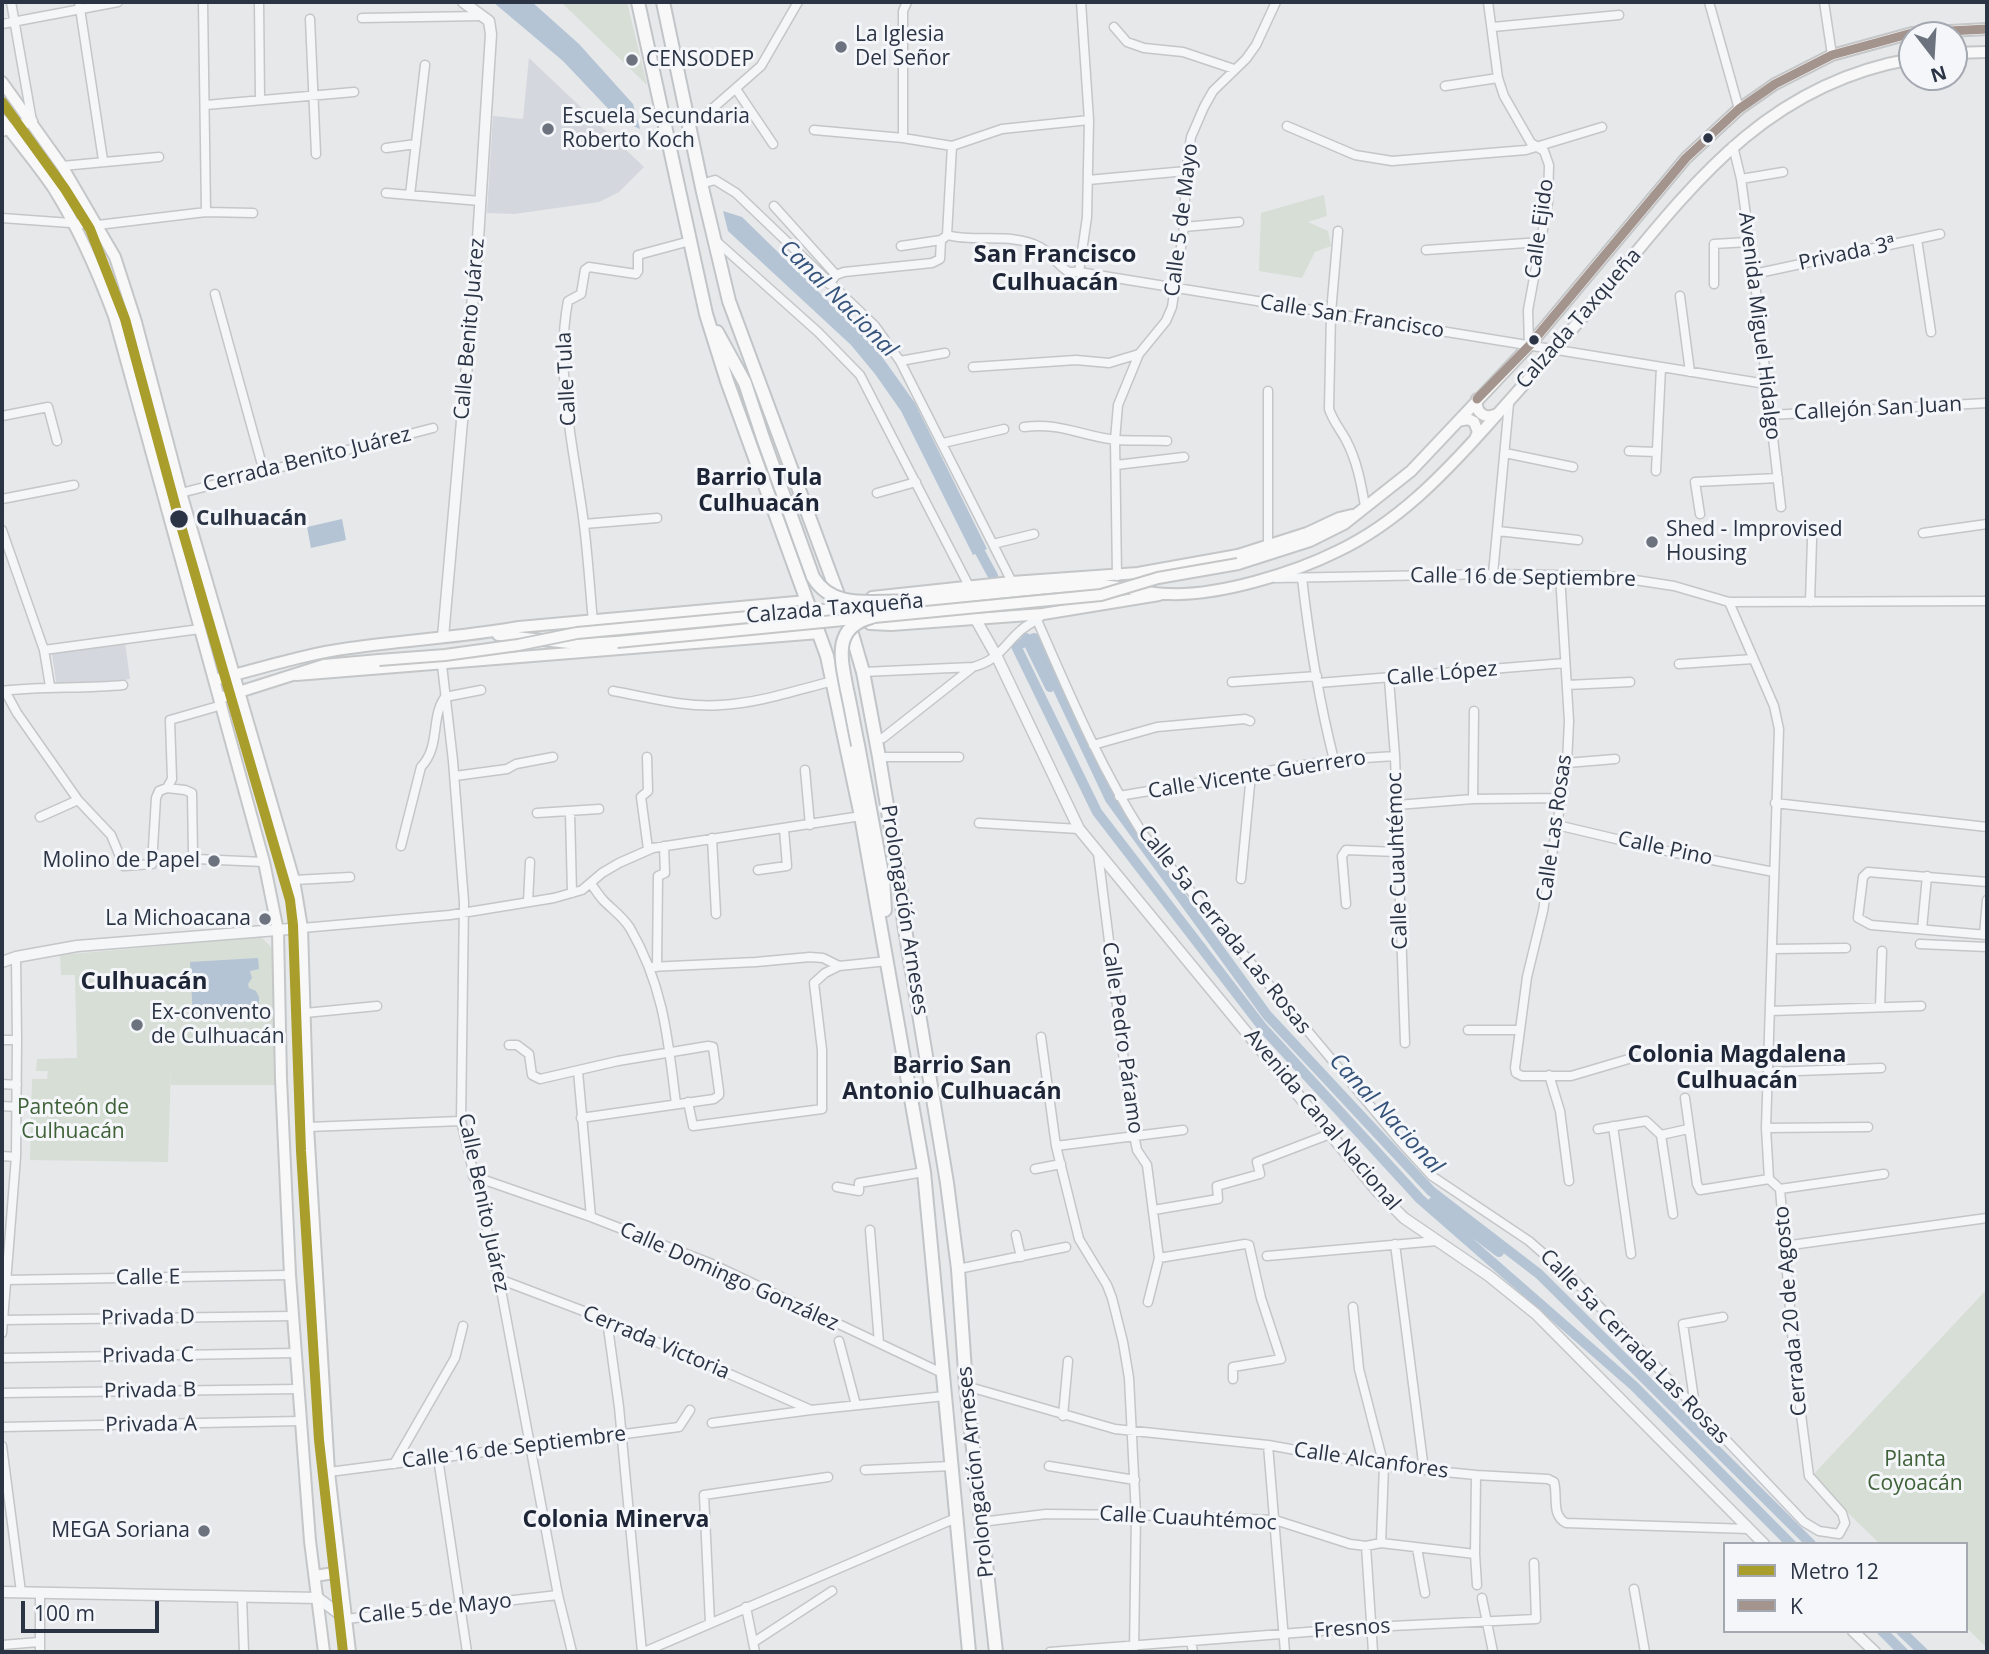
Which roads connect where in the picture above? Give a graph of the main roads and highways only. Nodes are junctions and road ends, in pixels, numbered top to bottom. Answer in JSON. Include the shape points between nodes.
{"nodes":[{"id":1,"x":638,"y":2,"type":"edge"},
{"id":2,"x":663,"y":2,"type":"edge"},
{"id":3,"x":1987,"y":29,"type":"edge"},
{"id":4,"x":1987,"y":52,"type":"edge"},
{"id":5,"x":1968,"y":53,"type":"edge"},
{"id":6,"x":1898,"y":63,"type":"edge"},
{"id":7,"x":2,"y":82,"type":"edge"},
{"id":8,"x":2,"y":120,"type":"edge"},
{"id":9,"x":6,"y":130,"type":"edge"},
{"id":10,"x":706,"y":314,"type":"junction"},
{"id":11,"x":152,"y":378,"type":"junction"},
{"id":12,"x":131,"y":383,"type":"junction"},
{"id":13,"x":1477,"y":399,"type":"junction"},
{"id":14,"x":1497,"y":414,"type":"junction"},
{"id":15,"x":1457,"y":422,"type":"junction"},
{"id":16,"x":1475,"y":439,"type":"junction"},
{"id":17,"x":1352,"y":516,"type":"junction"},
{"id":18,"x":1164,"y":594,"type":"junction"},
{"id":19,"x":891,"y":595,"type":"junction"},
{"id":20,"x":840,"y":598,"type":"junction"},
{"id":21,"x":807,"y":601,"type":"junction"},
{"id":22,"x":910,"y":602,"type":"junction"},
{"id":23,"x":767,"y":605,"type":"junction"},
{"id":24,"x":872,"y":617,"type":"junction"},
{"id":25,"x":891,"y":625,"type":"junction"},
{"id":26,"x":850,"y":627,"type":"junction"},
{"id":27,"x":820,"y":633,"type":"junction"},
{"id":28,"x":477,"y":635,"type":"junction"},
{"id":29,"x":774,"y":637,"type":"junction"},
{"id":30,"x":234,"y":675,"type":"junction"},
{"id":31,"x":296,"y":675,"type":"junction"},
{"id":32,"x":214,"y":680,"type":"junction"},
{"id":33,"x":239,"y":692,"type":"junction"},
{"id":34,"x":221,"y":701,"type":"junction"},
{"id":35,"x":884,"y":942,"type":"junction"},
{"id":36,"x":340,"y":1572,"type":"junction"},
{"id":37,"x":315,"y":1576,"type":"junction"},
{"id":38,"x":324,"y":1652,"type":"edge"},
{"id":39,"x":349,"y":1652,"type":"edge"},
{"id":40,"x":970,"y":1652,"type":"edge"},
{"id":41,"x":996,"y":1652,"type":"edge"}],
"edges":[{"from":1,"to":10,"type":"main road","name":"Prolongación Arneses"},
{"from":2,"to":20,"type":"main road","name":"Prolongación Arneses","via":[[702,188],[737,324]]},
{"from":3,"to":13,"type":"main road","name":"Calzada Taxqueña","via":[[1912,33],[1832,55],[1775,83],[1686,158],[1529,346]]},
{"from":4,"to":5,"type":"main road"},
{"from":6,"to":14,"type":"main road","name":"Calzada Taxqueña","via":[[1840,78],[1792,104],[1733,146],[1702,175]]},
{"from":7,"to":11,"type":"main road","via":[[62,166],[115,257]]},
{"from":8,"to":9,"type":"main road"},
{"from":9,"to":12,"type":"main road","via":[[54,189],[100,277]]},
{"from":10,"to":21,"type":"main road","name":"Prolongación Arneses"},
{"from":10,"to":22,"type":"main road","bridge":true,"via":[[745,383],[820,587],[846,601]]},
{"from":11,"to":12,"type":"main road"},
{"from":11,"to":30,"type":"main road"},
{"from":12,"to":32,"type":"main road"},
{"from":13,"to":14,"type":"main road","via":[[1481,414]]},
{"from":13,"to":15,"type":"main road","name":"Calzada Taxqueña"},
{"from":14,"to":16,"type":"main road","name":"Calzada Taxqueña"},
{"from":15,"to":16,"type":"main road","via":[[1474,422],[1478,429]]},
{"from":15,"to":17,"type":"main road","name":"Calzada Taxqueña","via":[[1411,471]]},
{"from":16,"to":18,"type":"main road","name":"Calzada Taxqueña","via":[[1412,502],[1363,538],[1320,560],[1203,592]]},
{"from":17,"to":19,"type":"main road","name":"Calzada Taxqueña","via":[[1238,555],[1117,576]]},
{"from":17,"to":24,"type":"main road","name":"Calzada Taxqueña","bridge":true,"via":[[1310,541],[1238,564],[1157,578],[1101,595]]},
{"from":18,"to":22,"type":"main road","name":"Calzada Taxqueña","via":[[1102,585]]},
{"from":18,"to":25,"type":"main road","name":"Calzada Taxqueña","via":[[1040,617]]},
{"from":19,"to":20,"type":"main road","name":"Calzada Taxqueña"},
{"from":19,"to":25,"type":"main road","via":[[881,610]]},
{"from":20,"to":26,"type":"main road","name":"Prolongación Arneses"},
{"from":21,"to":23,"type":"main road","name":"Calzada Taxqueña"},
{"from":21,"to":27,"type":"main road","name":"Prolongación Arneses"},
{"from":22,"to":31,"type":"main road","name":"Calzada Taxqueña","bridge":true,"via":[[577,633],[445,655],[324,665]]},
{"from":23,"to":28,"type":"main road","name":"Calzada Taxqueña","via":[[519,627]]},
{"from":23,"to":29,"type":"main road","via":[[779,608],[785,620],[782,632]]},
{"from":24,"to":28,"type":"main road","name":"Calzada Taxqueña","bridge":true,"via":[[617,642]]},
{"from":24,"to":35,"type":"main road","bridge":true,"via":[[849,630],[841,649],[883,879]]},
{"from":25,"to":26,"type":"main road","name":"Calzada Taxqueña","via":[[870,624],[858,616],[852,618]]},
{"from":26,"to":41,"type":"main road","name":"Prolongación Arneses","via":[[879,757],[945,1170]]},
{"from":27,"to":29,"type":"main road","name":"Calzada Taxqueña"},
{"from":27,"to":35,"type":"main road","name":"Prolongación Arneses"},
{"from":28,"to":30,"type":"main road","name":"Calzada Taxqueña","via":[[315,653]]},
{"from":29,"to":31,"type":"main road","name":"Calzada Taxqueña"},
{"from":30,"to":32,"type":"main road","name":"Calzada Taxqueña"},
{"from":30,"to":33,"type":"main road"},
{"from":31,"to":33,"type":"main road","name":"Calzada Taxqueña"},
{"from":32,"to":34,"type":"main road"},
{"from":33,"to":34,"type":"main road","name":"Calzada Taxqueña"},
{"from":33,"to":36,"type":"main road","via":[[294,880],[302,928],[308,1127],[329,1472]]},
{"from":34,"to":37,"type":"main road","via":[[278,931],[290,1275]]},
{"from":35,"to":40,"type":"main road","name":"Prolongación Arneses","via":[[924,1172]]},
{"from":36,"to":37,"type":"main road"},
{"from":36,"to":39,"type":"main road"},
{"from":37,"to":38,"type":"main road"}]}
